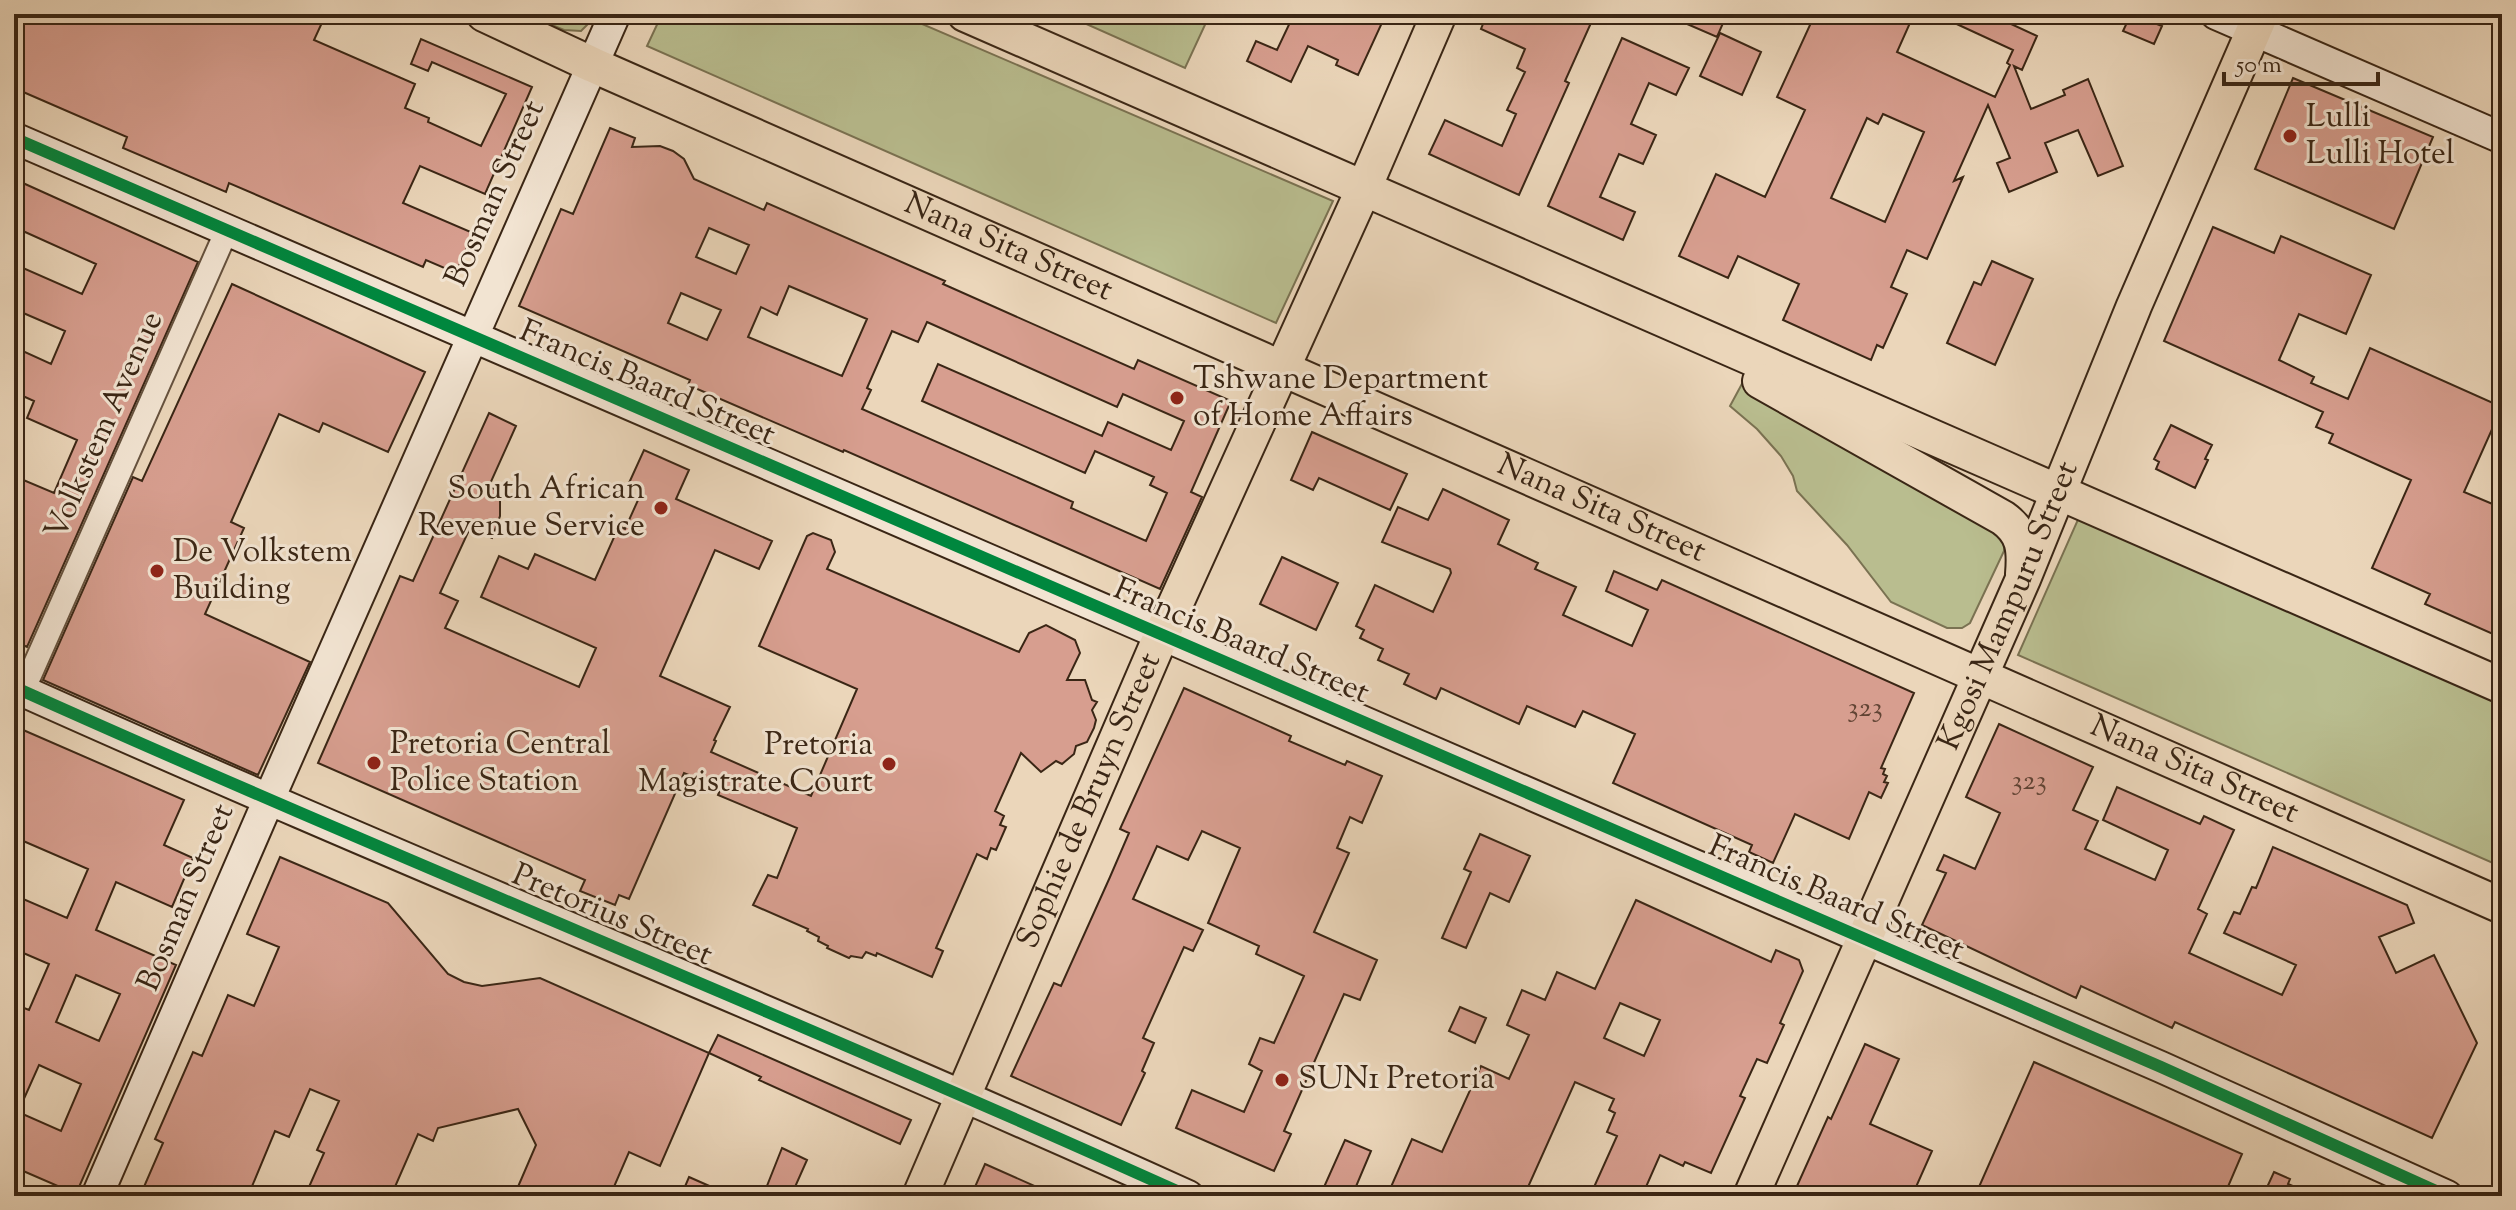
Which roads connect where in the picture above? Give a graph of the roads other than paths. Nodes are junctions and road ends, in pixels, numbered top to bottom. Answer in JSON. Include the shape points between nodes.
{"nodes":[{"id":1,"x":484,"y":14,"type":"edge"},
{"id":2,"x":615,"y":14,"type":"edge"},
{"id":3,"x":965,"y":14,"type":"edge"},
{"id":4,"x":1439,"y":14,"type":"edge"},
{"id":5,"x":2216,"y":14,"type":"edge"},
{"id":6,"x":2258,"y":22,"type":"edge"},
{"id":7,"x":593,"y":65,"type":"junction"},
{"id":8,"x":14,"y":138,"type":"edge"},
{"id":9,"x":2502,"y":138,"type":"edge"},
{"id":10,"x":1364,"y":188,"type":"junction"},
{"id":11,"x":227,"y":230,"type":"junction"},
{"id":12,"x":1657,"y":317,"type":"junction"},
{"id":13,"x":472,"y":337,"type":"junction"},
{"id":14,"x":1281,"y":367,"type":"junction"},
{"id":15,"x":2057,"y":492,"type":"junction"},
{"id":16,"x":2023,"y":579,"type":"junction"},
{"id":17,"x":1161,"y":636,"type":"junction"},
{"id":18,"x":1980,"y":676,"type":"junction"},
{"id":19,"x":2502,"y":686,"type":"edge"},
{"id":20,"x":18,"y":689,"type":"edge"},
{"id":21,"x":269,"y":799,"type":"junction"},
{"id":22,"x":2502,"y":906,"type":"edge"},
{"id":23,"x":1863,"y":939,"type":"junction"},
{"id":24,"x":964,"y":1095,"type":"junction"},
{"id":25,"x":97,"y":1196,"type":"edge"},
{"id":26,"x":920,"y":1196,"type":"edge"},
{"id":27,"x":1188,"y":1196,"type":"edge"},
{"id":28,"x":1751,"y":1196,"type":"edge"},
{"id":29,"x":2447,"y":1196,"type":"edge"}],
"edges":[{"from":1,"to":7,"type":"main road","name":"Nana Sita Street"},
{"from":2,"to":7,"type":"street","name":"Bosman Street"},
{"from":3,"to":10,"type":"main road"},
{"from":4,"to":10,"type":"main road","name":"Sophie de Bruyn Street"},
{"from":5,"to":6,"type":"street"},
{"from":6,"to":9,"type":"street"},
{"from":6,"to":15,"type":"main road","name":"Kgosi Mampuru Street"},
{"from":7,"to":13,"type":"street","name":"Bosman Street"},
{"from":7,"to":14,"type":"main road","name":"Nana Sita Street"},
{"from":8,"to":11,"type":"street","name":"Francis Baard Street"},
{"from":10,"to":12,"type":"main road"},
{"from":10,"to":14,"type":"main road","name":"Sophie de Bruyn Street"},
{"from":11,"to":13,"type":"street","name":"Francis Baard Street"},
{"from":11,"to":20,"type":"street","name":"Volkstem Avenue"},
{"from":12,"to":15,"type":"main road"},
{"from":12,"to":16,"type":"main road","via":[[1795,402],[2003,518],[2019,533]]},
{"from":13,"to":17,"type":"street","name":"Francis Baard Street"},
{"from":13,"to":21,"type":"street","name":"Bosman Street"},
{"from":14,"to":17,"type":"main road","name":"Sophie de Bruyn Street"},
{"from":14,"to":18,"type":"main road","name":"Nana Sita Street"},
{"from":15,"to":16,"type":"main road","name":"Kgosi Mampuru Street"},
{"from":15,"to":19,"type":"main road"},
{"from":16,"to":18,"type":"main road","name":"Kgosi Mampuru Street"},
{"from":17,"to":23,"type":"street","name":"Francis Baard Street"},
{"from":17,"to":24,"type":"main road","name":"Sophie de Bruyn Street"},
{"from":18,"to":22,"type":"main road","name":"Nana Sita Street"},
{"from":18,"to":23,"type":"main road","name":"Kgosi Mampuru Street"},
{"from":20,"to":21,"type":"street","name":"Pretorius Street"},
{"from":21,"to":24,"type":"street","name":"Pretorius Street"},
{"from":21,"to":25,"type":"street","name":"Bosman Street"},
{"from":23,"to":28,"type":"main road","name":"Kgosi Mampuru Street"},
{"from":23,"to":29,"type":"street","name":"Francis Baard Street"},
{"from":24,"to":26,"type":"main road","name":"Sophie de Bruyn Street"},
{"from":24,"to":27,"type":"street","name":"Pretorius Street"}]}
